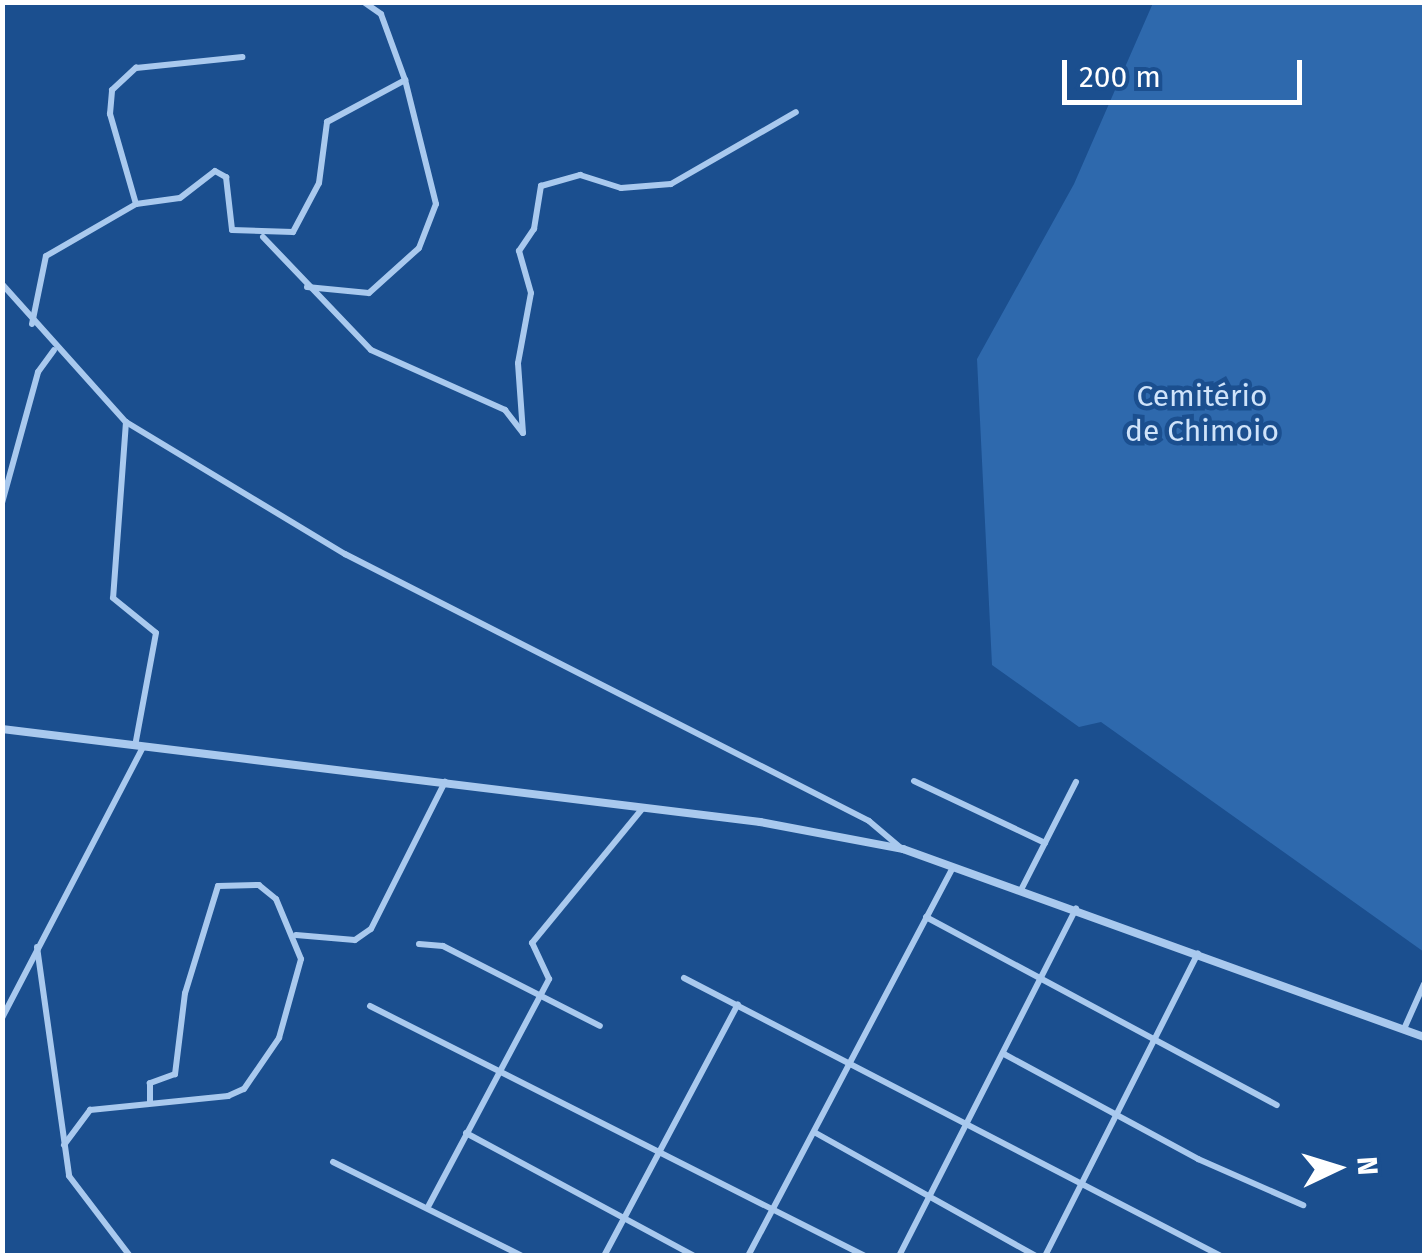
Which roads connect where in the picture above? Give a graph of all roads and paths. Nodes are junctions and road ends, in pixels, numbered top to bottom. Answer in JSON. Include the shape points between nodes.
{"nodes":[{"id":1,"x":364,"y":2,"type":"edge"},
{"id":2,"x":377,"y":5,"type":"edge"},
{"id":3,"x":242,"y":57,"type":"dead end"},
{"id":4,"x":405,"y":80,"type":"junction"},
{"id":5,"x":796,"y":112,"type":"dead end"},
{"id":6,"x":136,"y":204,"type":"junction"},
{"id":7,"x":263,"y":237,"type":"junction"},
{"id":8,"x":2,"y":284,"type":"edge"},
{"id":9,"x":307,"y":286,"type":"junction"},
{"id":10,"x":32,"y":324,"type":"junction"},
{"id":11,"x":54,"y":350,"type":"junction"},
{"id":12,"x":126,"y":422,"type":"junction"},
{"id":13,"x":2,"y":454,"type":"edge"},
{"id":14,"x":15,"y":457,"type":"junction"},
{"id":15,"x":2,"y":503,"type":"edge"},
{"id":16,"x":2,"y":729,"type":"edge"},
{"id":17,"x":139,"y":747,"type":"junction"},
{"id":18,"x":914,"y":780,"type":"dead end"},
{"id":19,"x":445,"y":782,"type":"junction"},
{"id":20,"x":1076,"y":782,"type":"dead end"},
{"id":21,"x":643,"y":808,"type":"junction"},
{"id":22,"x":1045,"y":843,"type":"junction"},
{"id":23,"x":903,"y":850,"type":"junction"},
{"id":24,"x":953,"y":866,"type":"junction"},
{"id":25,"x":1022,"y":888,"type":"junction"},
{"id":26,"x":1076,"y":908,"type":"junction"},
{"id":27,"x":926,"y":917,"type":"junction"},
{"id":28,"x":296,"y":935,"type":"junction"},
{"id":29,"x":419,"y":944,"type":"dead end"},
{"id":30,"x":37,"y":947,"type":"junction"},
{"id":31,"x":1198,"y":952,"type":"junction"},
{"id":32,"x":1042,"y":976,"type":"junction"},
{"id":33,"x":684,"y":978,"type":"dead end"},
{"id":34,"x":1424,"y":984,"type":"edge"},
{"id":35,"x":538,"y":996,"type":"junction"},
{"id":36,"x":738,"y":1004,"type":"junction"},
{"id":37,"x":370,"y":1006,"type":"dead end"},
{"id":38,"x":2,"y":1018,"type":"edge"},
{"id":39,"x":600,"y":1026,"type":"dead end"},
{"id":40,"x":1404,"y":1029,"type":"junction"},
{"id":41,"x":1424,"y":1037,"type":"edge"},
{"id":42,"x":1154,"y":1044,"type":"junction"},
{"id":43,"x":1004,"y":1054,"type":"junction"},
{"id":44,"x":851,"y":1060,"type":"junction"},
{"id":45,"x":501,"y":1067,"type":"junction"},
{"id":46,"x":150,"y":1102,"type":"junction"},
{"id":47,"x":1277,"y":1105,"type":"dead end"},
{"id":48,"x":1118,"y":1114,"type":"junction"},
{"id":49,"x":968,"y":1127,"type":"junction"},
{"id":50,"x":814,"y":1132,"type":"junction"},
{"id":51,"x":466,"y":1133,"type":"junction"},
{"id":52,"x":64,"y":1145,"type":"junction"},
{"id":53,"x":661,"y":1148,"type":"junction"},
{"id":54,"x":333,"y":1162,"type":"dead end"},
{"id":55,"x":1082,"y":1187,"type":"junction"},
{"id":56,"x":930,"y":1196,"type":"junction"},
{"id":57,"x":774,"y":1205,"type":"junction"},
{"id":58,"x":1303,"y":1205,"type":"dead end"},
{"id":59,"x":430,"y":1206,"type":"junction"},
{"id":60,"x":625,"y":1222,"type":"junction"},
{"id":61,"x":130,"y":1256,"type":"edge"},
{"id":62,"x":522,"y":1256,"type":"edge"},
{"id":63,"x":604,"y":1256,"type":"edge"},
{"id":64,"x":694,"y":1256,"type":"edge"},
{"id":65,"x":748,"y":1256,"type":"edge"},
{"id":66,"x":865,"y":1256,"type":"edge"},
{"id":67,"x":899,"y":1256,"type":"edge"},
{"id":68,"x":1036,"y":1256,"type":"edge"},
{"id":69,"x":1045,"y":1256,"type":"edge"},
{"id":70,"x":1221,"y":1256,"type":"edge"}],
"edges":[{"from":1,"to":2,"type":"street"},
{"from":2,"to":4,"type":"street"},
{"from":3,"to":6,"type":"street","via":[[136,68],[112,90],[110,114]]},
{"from":4,"to":7,"type":"street","via":[[328,122],[324,167],[297,228]]},
{"from":4,"to":9,"type":"street","via":[[431,156],[436,204],[423,242],[362,296]]},
{"from":5,"to":9,"type":"street","via":[[671,184],[628,188],[580,175],[540,186],[519,251],[532,294],[518,362],[524,434],[505,410],[371,350]]},
{"from":6,"to":7,"type":"street","via":[[180,198],[221,172],[226,223]]},
{"from":6,"to":10,"type":"street","via":[[46,256]]},
{"from":7,"to":9,"type":"street"},
{"from":8,"to":10,"type":"street"},
{"from":10,"to":11,"type":"street"},
{"from":11,"to":12,"type":"street"},
{"from":11,"to":14,"type":"street","via":[[38,372]]},
{"from":12,"to":17,"type":"street","via":[[113,598],[156,632]]},
{"from":12,"to":23,"type":"street","via":[[329,545],[868,822]]},
{"from":13,"to":14,"type":"street"},
{"from":14,"to":15,"type":"street"},
{"from":16,"to":17,"type":"street"},
{"from":17,"to":19,"type":"street"},
{"from":17,"to":30,"type":"street"},
{"from":18,"to":22,"type":"street"},
{"from":19,"to":21,"type":"street"},
{"from":19,"to":28,"type":"street","via":[[371,928],[355,940]]},
{"from":20,"to":22,"type":"street"},
{"from":21,"to":23,"type":"street"},
{"from":21,"to":35,"type":"street","via":[[532,944],[549,977]]},
{"from":22,"to":25,"type":"street"},
{"from":23,"to":24,"type":"street"},
{"from":24,"to":25,"type":"street"},
{"from":24,"to":27,"type":"street"},
{"from":25,"to":26,"type":"street"},
{"from":26,"to":31,"type":"street"},
{"from":26,"to":32,"type":"street"},
{"from":27,"to":32,"type":"street"},
{"from":27,"to":44,"type":"street"},
{"from":28,"to":46,"type":"street","via":[[301,959],[279,1038],[244,1089]]},
{"from":28,"to":46,"type":"street","via":[[259,884],[218,886],[182,1006],[175,1074],[150,1083]]},
{"from":29,"to":35,"type":"street","via":[[443,946]]},
{"from":30,"to":38,"type":"street"},
{"from":30,"to":52,"type":"street"},
{"from":31,"to":40,"type":"street"},
{"from":31,"to":42,"type":"street"},
{"from":32,"to":42,"type":"street"},
{"from":32,"to":43,"type":"street"},
{"from":33,"to":36,"type":"street"},
{"from":34,"to":40,"type":"street"},
{"from":35,"to":39,"type":"street"},
{"from":35,"to":45,"type":"street"},
{"from":36,"to":44,"type":"street"},
{"from":36,"to":53,"type":"street"},
{"from":37,"to":45,"type":"street"},
{"from":40,"to":41,"type":"street"},
{"from":42,"to":47,"type":"street"},
{"from":42,"to":48,"type":"street"},
{"from":43,"to":48,"type":"street"},
{"from":43,"to":49,"type":"street"},
{"from":44,"to":49,"type":"street"},
{"from":44,"to":50,"type":"street"},
{"from":45,"to":51,"type":"street"},
{"from":45,"to":53,"type":"street"},
{"from":46,"to":52,"type":"street","via":[[90,1110]]},
{"from":48,"to":55,"type":"street"},
{"from":48,"to":58,"type":"street"},
{"from":49,"to":55,"type":"street"},
{"from":49,"to":56,"type":"street"},
{"from":50,"to":56,"type":"street"},
{"from":50,"to":57,"type":"street"},
{"from":51,"to":59,"type":"street"},
{"from":51,"to":60,"type":"street"},
{"from":52,"to":61,"type":"street","via":[[73,1184]]},
{"from":53,"to":57,"type":"street"},
{"from":53,"to":60,"type":"street"},
{"from":54,"to":59,"type":"street"},
{"from":55,"to":69,"type":"street"},
{"from":55,"to":70,"type":"street"},
{"from":56,"to":67,"type":"street"},
{"from":56,"to":68,"type":"street"},
{"from":57,"to":65,"type":"street"},
{"from":57,"to":66,"type":"street"},
{"from":59,"to":62,"type":"street"},
{"from":60,"to":63,"type":"street"},
{"from":60,"to":64,"type":"street"}]}
